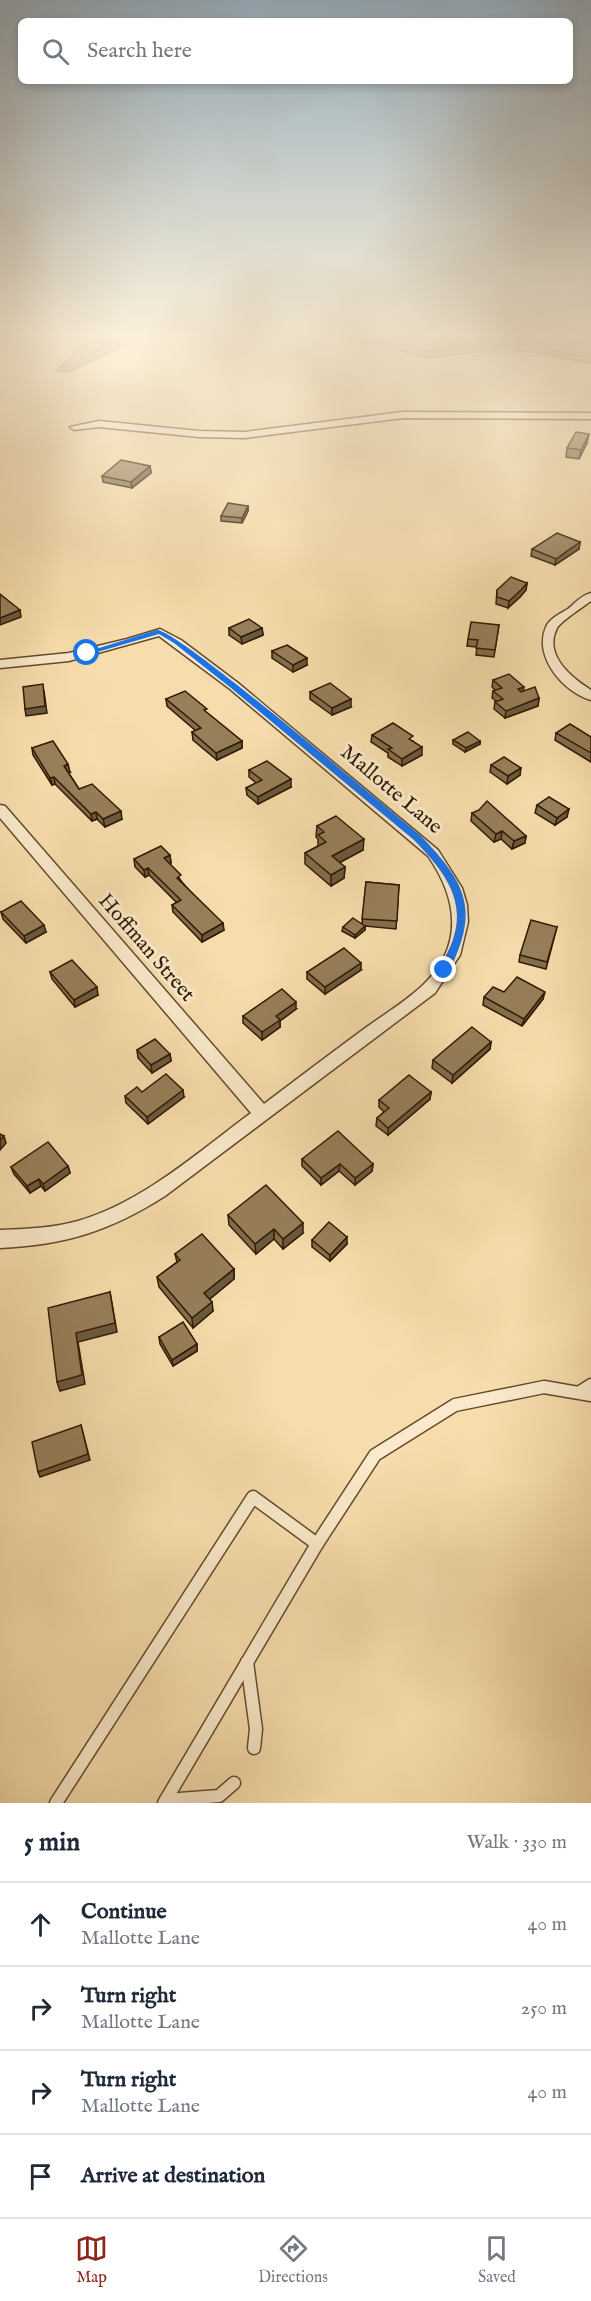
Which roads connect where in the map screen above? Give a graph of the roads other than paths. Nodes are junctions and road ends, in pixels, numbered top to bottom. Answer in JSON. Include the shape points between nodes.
{"nodes":[{"id":1,"x":369,"y":419,"type":"edge"},
{"id":2,"x":74,"y":427,"type":"dead end"},
{"id":3,"x":591,"y":596,"type":"edge"},
{"id":4,"x":0,"y":664,"type":"edge"},
{"id":5,"x":591,"y":696,"type":"edge"},
{"id":6,"x":0,"y":809,"type":"edge"},
{"id":7,"x":262,"y":1114,"type":"junction"},
{"id":8,"x":0,"y":1239,"type":"edge"},
{"id":9,"x":591,"y":1385,"type":"edge"},
{"id":10,"x":585,"y":1394,"type":"edge"},
{"id":11,"x":317,"y":1544,"type":"junction"},
{"id":12,"x":247,"y":1662,"type":"junction"},
{"id":13,"x":254,"y":1748,"type":"dead end"},
{"id":14,"x":234,"y":1783,"type":"dead end"},
{"id":15,"x":165,"y":1802,"type":"edge"},
{"id":16,"x":56,"y":1803,"type":"edge"}],
"edges":[{"from":1,"to":2,"type":"street","via":[[237,435],[105,424]]},
{"from":3,"to":5,"type":"street","via":[[552,626],[548,648],[559,670]]},
{"from":4,"to":7,"type":"street","name":"Mallotte Lane","via":[[78,655],[160,632],[234,686],[417,838],[452,878],[461,905],[460,934],[444,970],[429,989]]},
{"from":6,"to":7,"type":"street","name":"Hoffman Street"},
{"from":7,"to":8,"type":"street","name":"Mallotte Lane","via":[[151,1196],[100,1224],[50,1236]]},
{"from":9,"to":10,"type":"lane"},
{"from":10,"to":11,"type":"lane","via":[[544,1387],[455,1405],[375,1455]]},
{"from":11,"to":12,"type":"lane"},
{"from":11,"to":16,"type":"lane","via":[[253,1497]]},
{"from":12,"to":13,"type":"lane","via":[[256,1728]]},
{"from":12,"to":15,"type":"lane"},
{"from":14,"to":15,"type":"lane","via":[[219,1796]]}]}
